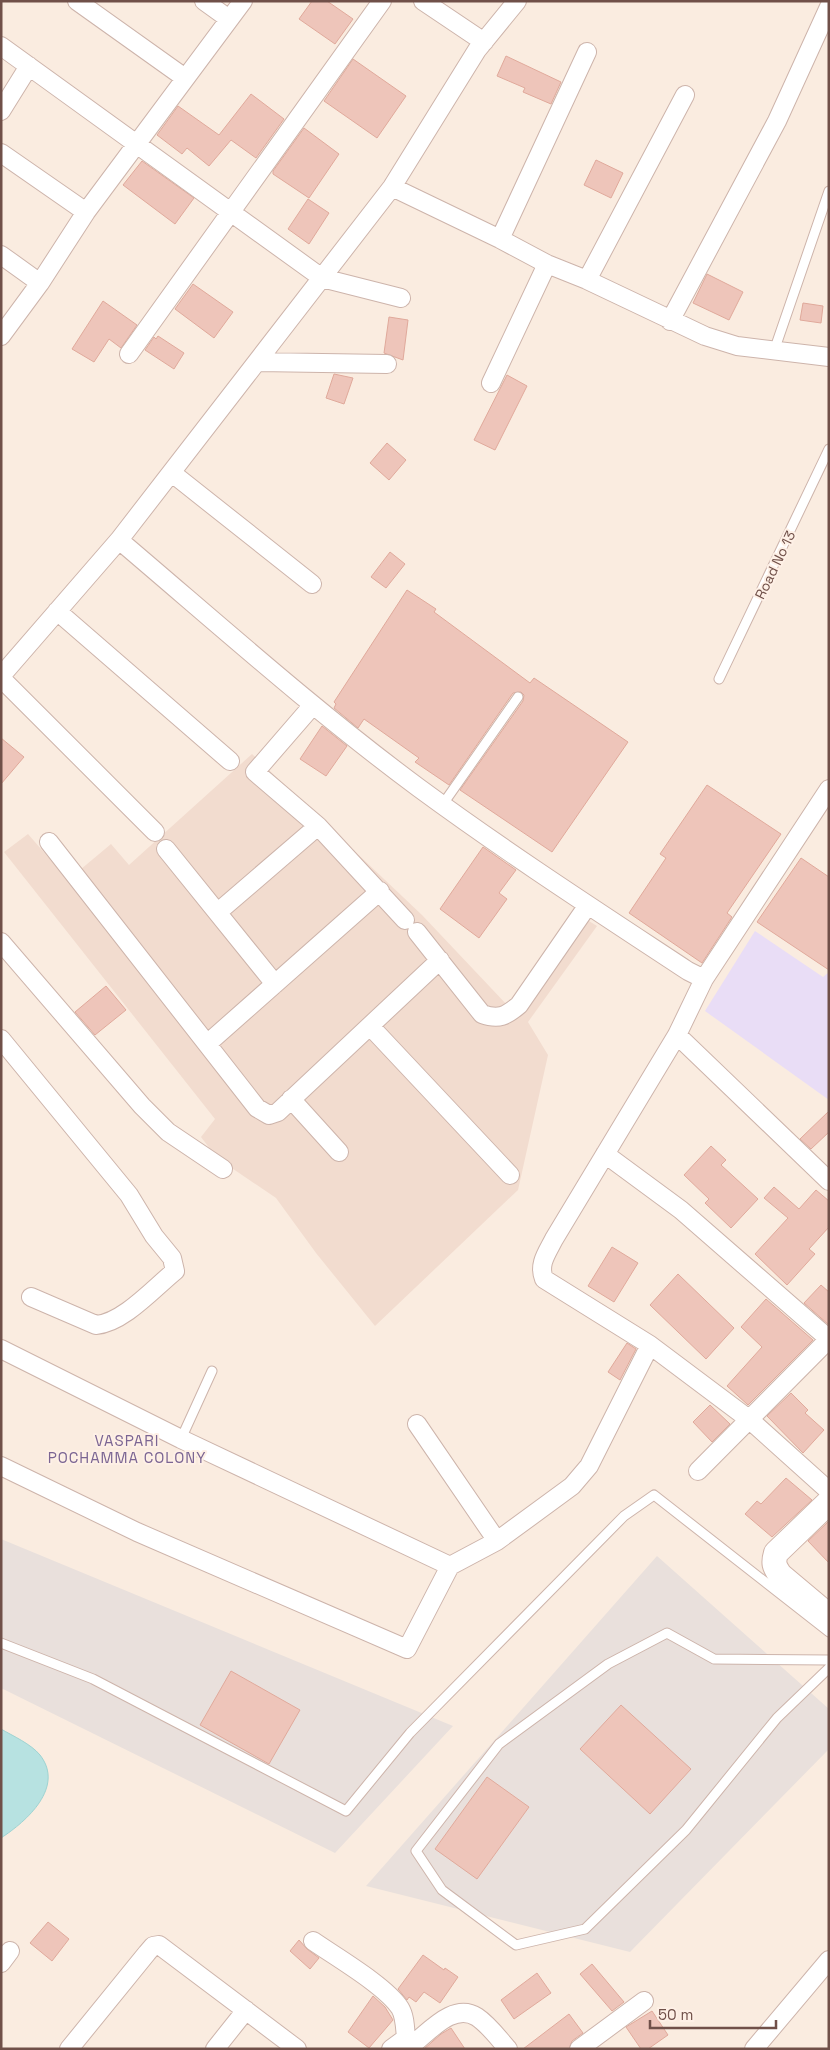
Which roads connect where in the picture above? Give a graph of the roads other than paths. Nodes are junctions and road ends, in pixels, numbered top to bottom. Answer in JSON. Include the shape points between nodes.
{"nodes":[{"id":1,"x":77,"y":1,"type":"edge"},
{"id":2,"x":204,"y":1,"type":"edge"},
{"id":3,"x":242,"y":1,"type":"edge"},
{"id":4,"x":382,"y":1,"type":"edge"},
{"id":5,"x":423,"y":1,"type":"edge"},
{"id":6,"x":517,"y":1,"type":"edge"},
{"id":7,"x":829,"y":7,"type":"edge"},
{"id":8,"x":229,"y":19,"type":"junction"},
{"id":9,"x":484,"y":42,"type":"junction"},
{"id":10,"x":1,"y":46,"type":"edge"},
{"id":11,"x":587,"y":52,"type":"dead end"},
{"id":12,"x":29,"y":66,"type":"junction"},
{"id":13,"x":185,"y":78,"type":"junction"},
{"id":14,"x":685,"y":95,"type":"dead end"},
{"id":15,"x":1,"y":110,"type":"edge"},
{"id":16,"x":136,"y":144,"type":"junction"},
{"id":17,"x":1,"y":153,"type":"edge"},
{"id":18,"x":392,"y":187,"type":"junction"},
{"id":19,"x":829,"y":191,"type":"edge"},
{"id":20,"x":86,"y":212,"type":"junction"},
{"id":21,"x":230,"y":212,"type":"junction"},
{"id":22,"x":500,"y":239,"type":"junction"},
{"id":23,"x":1,"y":254,"type":"edge"},
{"id":24,"x":547,"y":264,"type":"junction"},
{"id":25,"x":322,"y":278,"type":"junction"},
{"id":26,"x":587,"y":280,"type":"junction"},
{"id":27,"x":40,"y":283,"type":"junction"},
{"id":28,"x":402,"y":298,"type":"dead end"},
{"id":29,"x":670,"y":321,"type":"junction"},
{"id":30,"x":1,"y":336,"type":"edge"},
{"id":31,"x":774,"y":351,"type":"junction"},
{"id":32,"x":129,"y":354,"type":"dead end"},
{"id":33,"x":829,"y":357,"type":"edge"},
{"id":34,"x":258,"y":362,"type":"junction"},
{"id":35,"x":386,"y":364,"type":"dead end"},
{"id":36,"x":491,"y":383,"type":"dead end"},
{"id":37,"x":829,"y":450,"type":"edge"},
{"id":38,"x":172,"y":473,"type":"junction"},
{"id":39,"x":119,"y":540,"type":"junction"},
{"id":40,"x":312,"y":584,"type":"dead end"},
{"id":41,"x":57,"y":611,"type":"junction"},
{"id":42,"x":1,"y":677,"type":"edge"},
{"id":43,"x":719,"y":679,"type":"dead end"},
{"id":44,"x":518,"y":697,"type":"dead end"},
{"id":45,"x":313,"y":705,"type":"junction"},
{"id":46,"x":230,"y":761,"type":"dead end"},
{"id":47,"x":829,"y":789,"type":"edge"},
{"id":48,"x":443,"y":804,"type":"junction"},
{"id":49,"x":318,"y":826,"type":"junction"},
{"id":50,"x":155,"y":832,"type":"dead end"},
{"id":51,"x":50,"y":842,"type":"dead end"},
{"id":52,"x":166,"y":849,"type":"dead end"},
{"id":53,"x":380,"y":891,"type":"junction"},
{"id":54,"x":588,"y":905,"type":"junction"},
{"id":55,"x":218,"y":912,"type":"junction"},
{"id":56,"x":1,"y":942,"type":"edge"},
{"id":57,"x":440,"y":960,"type":"junction"},
{"id":58,"x":704,"y":979,"type":"junction"},
{"id":59,"x":275,"y":984,"type":"junction"},
{"id":60,"x":370,"y":1026,"type":"junction"},
{"id":61,"x":677,"y":1035,"type":"junction"},
{"id":62,"x":1,"y":1039,"type":"edge"},
{"id":63,"x":207,"y":1044,"type":"junction"},
{"id":64,"x":292,"y":1099,"type":"junction"},
{"id":65,"x":339,"y":1152,"type":"dead end"},
{"id":66,"x":605,"y":1154,"type":"junction"},
{"id":67,"x":223,"y":1169,"type":"dead end"},
{"id":68,"x":510,"y":1175,"type":"dead end"},
{"id":69,"x":829,"y":1181,"type":"edge"},
{"id":70,"x":31,"y":1297,"type":"dead end"},
{"id":71,"x":829,"y":1339,"type":"edge"},
{"id":72,"x":650,"y":1345,"type":"junction"},
{"id":73,"x":1,"y":1349,"type":"edge"},
{"id":74,"x":212,"y":1371,"type":"dead end"},
{"id":75,"x":750,"y":1420,"type":"junction"},
{"id":76,"x":417,"y":1424,"type":"dead end"},
{"id":77,"x":181,"y":1439,"type":"junction"},
{"id":78,"x":1,"y":1466,"type":"edge"},
{"id":79,"x":698,"y":1471,"type":"dead end"},
{"id":80,"x":829,"y":1490,"type":"edge"},
{"id":81,"x":829,"y":1502,"type":"edge"},
{"id":82,"x":497,"y":1541,"type":"junction"},
{"id":83,"x":450,"y":1566,"type":"junction"},
{"id":84,"x":829,"y":1616,"type":"edge"},
{"id":85,"x":829,"y":1632,"type":"edge"},
{"id":86,"x":1,"y":1643,"type":"edge"},
{"id":87,"x":829,"y":1660,"type":"edge"},
{"id":88,"x":829,"y":1668,"type":"edge"},
{"id":89,"x":313,"y":1941,"type":"dead end"},
{"id":90,"x":829,"y":1960,"type":"edge"},
{"id":91,"x":644,"y":2001,"type":"dead end"},
{"id":92,"x":246,"y":2010,"type":"junction"},
{"id":93,"x":412,"y":2044,"type":"edge"},
{"id":94,"x":69,"y":2049,"type":"edge"},
{"id":95,"x":215,"y":2049,"type":"edge"},
{"id":96,"x":297,"y":2049,"type":"edge"},
{"id":97,"x":391,"y":2049,"type":"edge"},
{"id":98,"x":508,"y":2049,"type":"edge"},
{"id":99,"x":579,"y":2049,"type":"edge"},
{"id":100,"x":754,"y":2049,"type":"edge"}],
"edges":[{"from":1,"to":13,"type":"street"},
{"from":2,"to":8,"type":"street"},
{"from":3,"to":8,"type":"street"},
{"from":4,"to":21,"type":"street"},
{"from":5,"to":9,"type":"street"},
{"from":6,"to":9,"type":"street"},
{"from":7,"to":29,"type":"street","via":[[777,121]]},
{"from":8,"to":13,"type":"street"},
{"from":9,"to":18,"type":"street"},
{"from":10,"to":12,"type":"street"},
{"from":11,"to":22,"type":"street"},
{"from":12,"to":15,"type":"street"},
{"from":12,"to":16,"type":"street"},
{"from":13,"to":16,"type":"street"},
{"from":14,"to":26,"type":"street"},
{"from":16,"to":20,"type":"street"},
{"from":16,"to":21,"type":"street"},
{"from":17,"to":20,"type":"street"},
{"from":18,"to":22,"type":"street"},
{"from":18,"to":25,"type":"street"},
{"from":19,"to":31,"type":"lane"},
{"from":20,"to":27,"type":"street"},
{"from":21,"to":25,"type":"street"},
{"from":21,"to":32,"type":"street"},
{"from":22,"to":24,"type":"street"},
{"from":23,"to":27,"type":"street"},
{"from":24,"to":26,"type":"street"},
{"from":24,"to":36,"type":"street"},
{"from":25,"to":28,"type":"street"},
{"from":25,"to":34,"type":"street"},
{"from":26,"to":29,"type":"street"},
{"from":27,"to":30,"type":"street"},
{"from":29,"to":31,"type":"street","via":[[737,346]]},
{"from":31,"to":33,"type":"street"},
{"from":34,"to":35,"type":"street"},
{"from":34,"to":38,"type":"street"},
{"from":37,"to":43,"type":"lane","name":"Road No 13"},
{"from":38,"to":39,"type":"street"},
{"from":38,"to":40,"type":"street"},
{"from":39,"to":41,"type":"street"},
{"from":39,"to":45,"type":"street"},
{"from":41,"to":42,"type":"street"},
{"from":41,"to":46,"type":"street"},
{"from":42,"to":50,"type":"street"},
{"from":44,"to":48,"type":"lane"},
{"from":45,"to":48,"type":"street"},
{"from":45,"to":49,"type":"street","via":[[255,772]]},
{"from":47,"to":58,"type":"street"},
{"from":48,"to":54,"type":"street"},
{"from":49,"to":53,"type":"street"},
{"from":49,"to":55,"type":"street"},
{"from":51,"to":63,"type":"street"},
{"from":52,"to":55,"type":"street"},
{"from":53,"to":57,"type":"street"},
{"from":53,"to":59,"type":"street"},
{"from":54,"to":57,"type":"street","via":[[519,1005],[506,1015],[495,1018],[482,1014]]},
{"from":54,"to":58,"type":"street"},
{"from":55,"to":59,"type":"street"},
{"from":56,"to":67,"type":"street","via":[[142,1106],[168,1132]]},
{"from":57,"to":60,"type":"street"},
{"from":58,"to":61,"type":"street"},
{"from":59,"to":63,"type":"street"},
{"from":60,"to":64,"type":"street"},
{"from":60,"to":68,"type":"street"},
{"from":61,"to":66,"type":"street"},
{"from":61,"to":69,"type":"street"},
{"from":62,"to":70,"type":"street","via":[[129,1194],[154,1236],[172,1258],[175,1271],[118,1318],[106,1324],[96,1325]]},
{"from":63,"to":64,"type":"street","via":[[264,1113],[272,1115]]},
{"from":64,"to":65,"type":"street"},
{"from":66,"to":71,"type":"street","via":[[682,1210]]},
{"from":66,"to":72,"type":"street","via":[[554,1239],[541,1271],[544,1279]]},
{"from":71,"to":75,"type":"street"},
{"from":72,"to":75,"type":"street"},
{"from":72,"to":82,"type":"street","via":[[589,1466],[572,1486]]},
{"from":73,"to":77,"type":"street"},
{"from":74,"to":77,"type":"lane"},
{"from":75,"to":79,"type":"street"},
{"from":75,"to":80,"type":"street"},
{"from":76,"to":82,"type":"street"},
{"from":77,"to":83,"type":"street"},
{"from":78,"to":83,"type":"street","via":[[137,1532],[407,1649]]},
{"from":81,"to":84,"type":"street","via":[[776,1553],[774,1561],[780,1574]]},
{"from":82,"to":83,"type":"street"},
{"from":85,"to":86,"type":"lane","via":[[654,1495],[624,1516],[410,1733],[346,1811],[93,1679]]},
{"from":87,"to":88,"type":"lane","via":[[714,1659],[667,1633],[608,1664],[499,1744],[416,1851],[442,1890],[516,1945],[585,1929],[686,1830],[777,1718]]},
{"from":89,"to":93,"type":"street","via":[[380,1988],[399,2007]]},
{"from":90,"to":100,"type":"street"},
{"from":91,"to":99,"type":"street"},
{"from":92,"to":94,"type":"street","via":[[166,1949],[154,1946]]},
{"from":92,"to":95,"type":"street"},
{"from":92,"to":96,"type":"street"},
{"from":93,"to":97,"type":"street"},
{"from":93,"to":98,"type":"street","via":[[449,2016],[461,2012],[477,2017]]}]}
